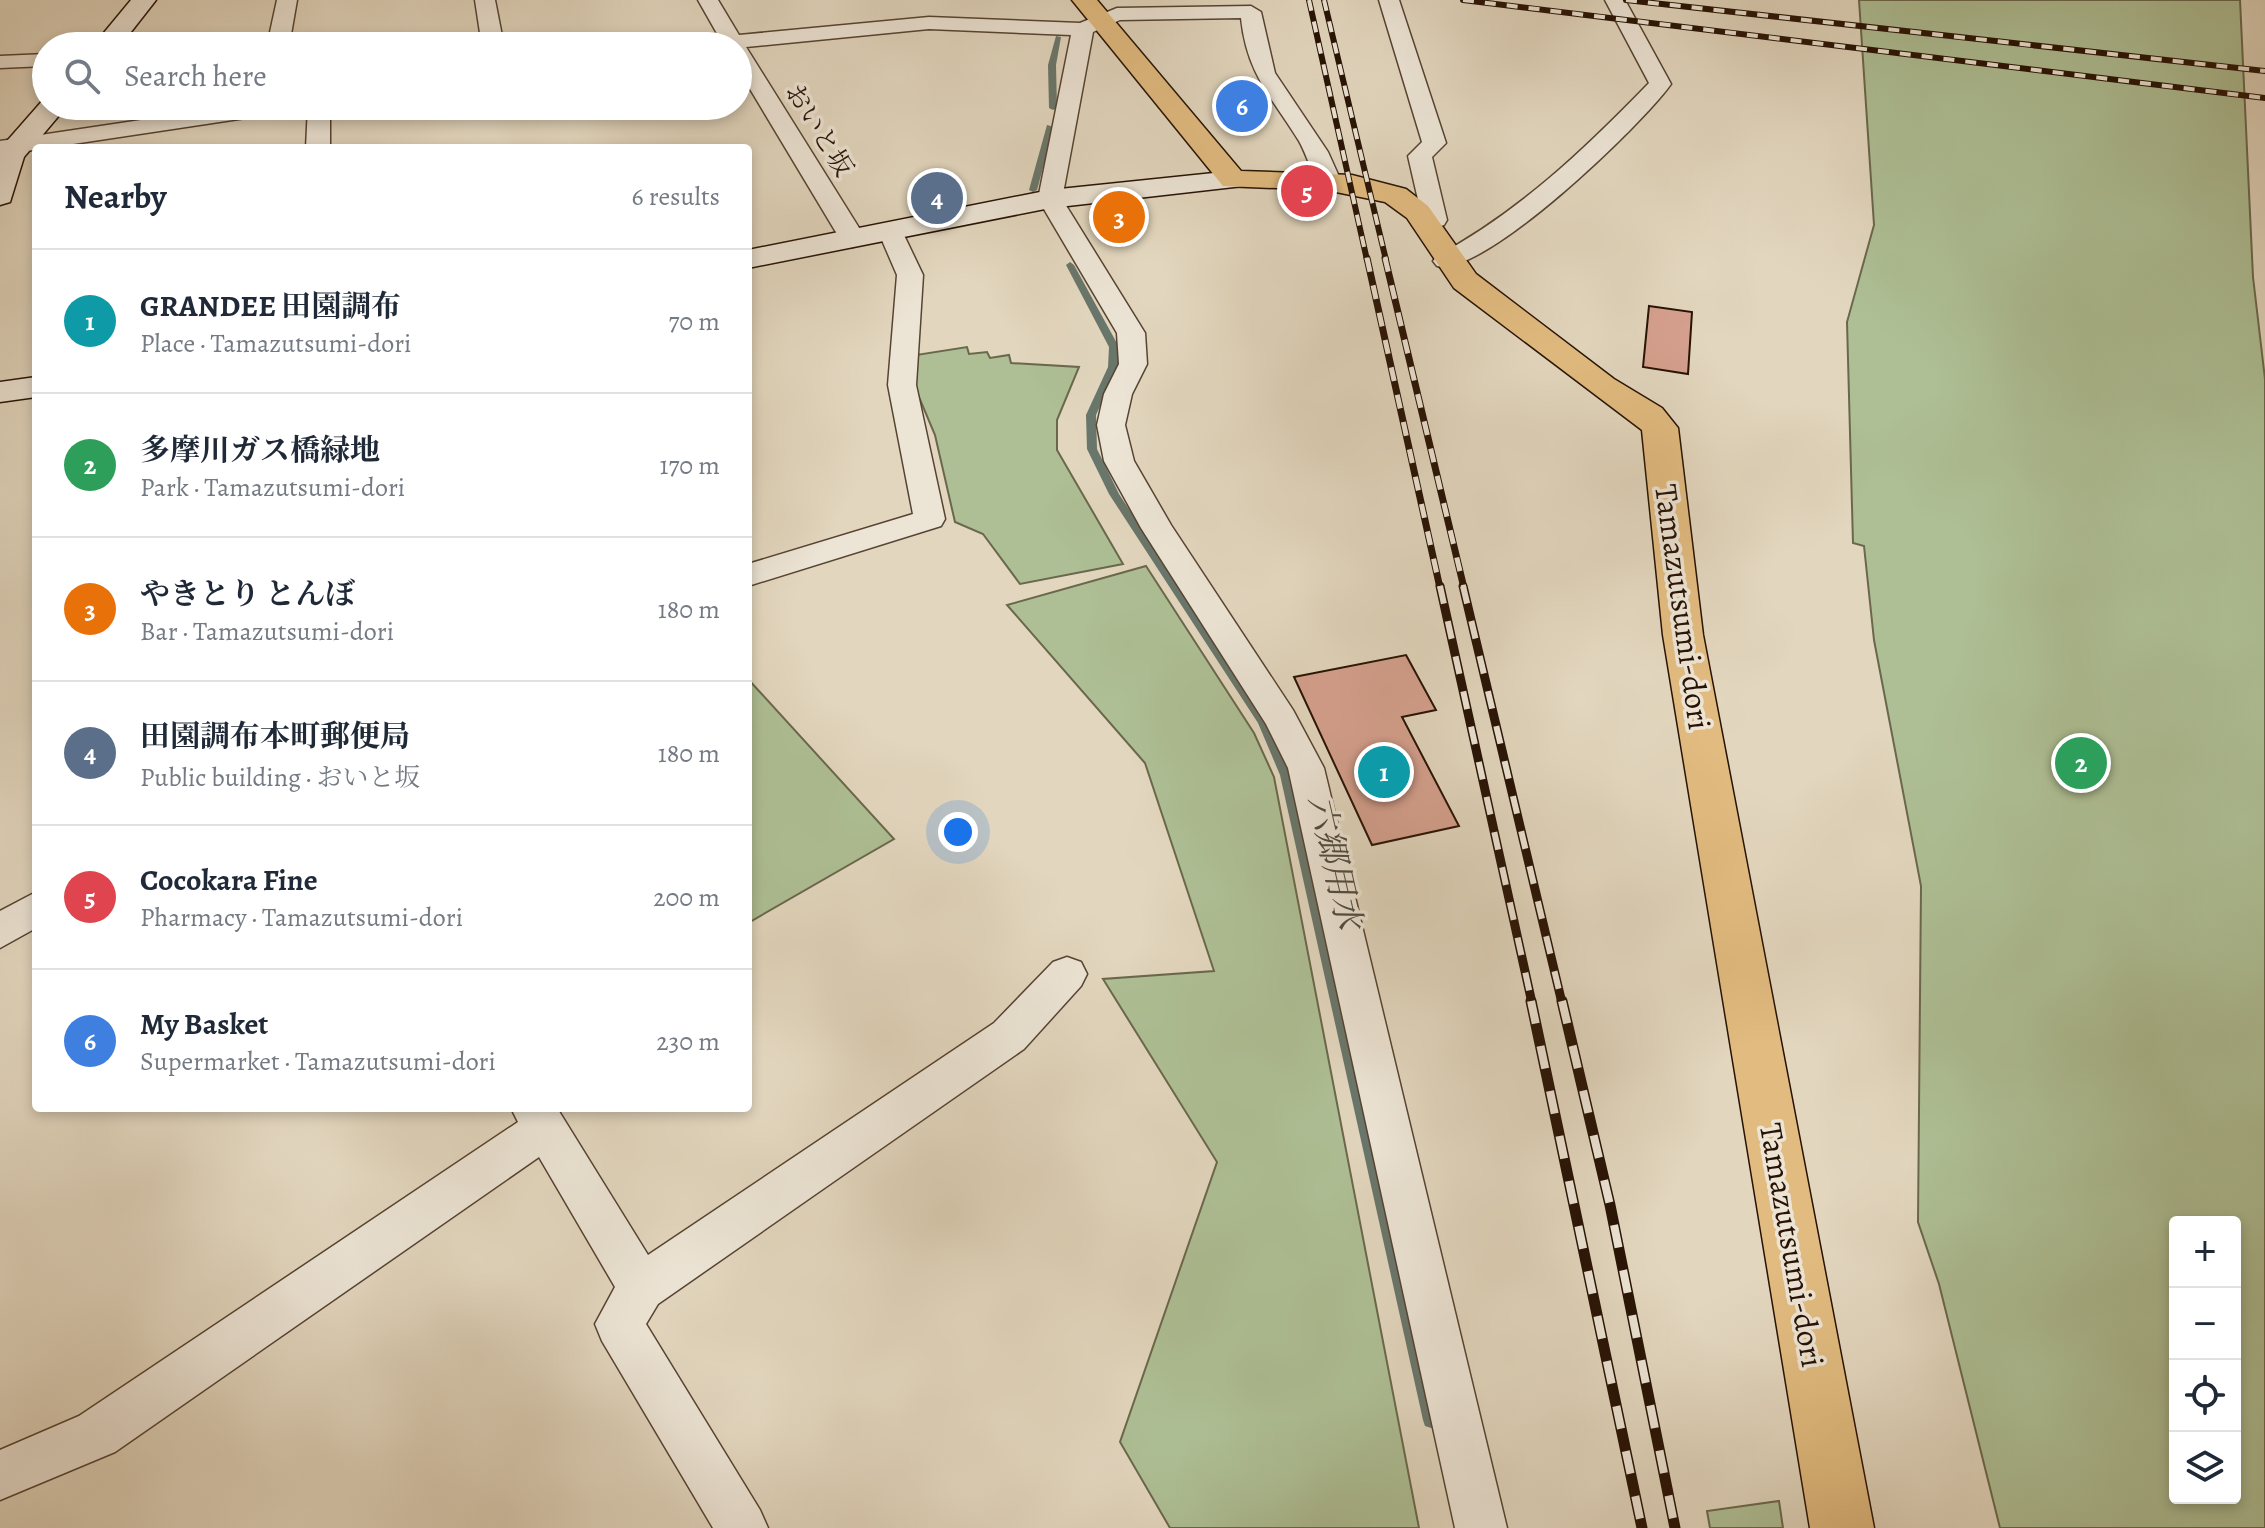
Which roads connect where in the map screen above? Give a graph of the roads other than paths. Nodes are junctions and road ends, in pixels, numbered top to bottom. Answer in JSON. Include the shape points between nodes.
{"nodes":[{"id":1,"x":144,"y":0,"type":"edge"},
{"id":2,"x":287,"y":0,"type":"edge"},
{"id":3,"x":485,"y":0,"type":"edge"},
{"id":4,"x":708,"y":0,"type":"edge"},
{"id":5,"x":1389,"y":0,"type":"edge"},
{"id":6,"x":1615,"y":0,"type":"edge"},
{"id":7,"x":1090,"y":16,"type":"edge"},
{"id":8,"x":118,"y":32,"type":"edge"},
{"id":9,"x":281,"y":32,"type":"edge"},
{"id":10,"x":491,"y":32,"type":"edge"},
{"id":11,"x":726,"y":32,"type":"edge"},
{"id":12,"x":752,"y":44,"type":"edge"},
{"id":13,"x":32,"y":61,"type":"edge"},
{"id":14,"x":0,"y":62,"type":"edge"},
{"id":15,"x":752,"y":75,"type":"edge"},
{"id":16,"x":38,"y":120,"type":"edge"},
{"id":17,"x":186,"y":120,"type":"edge"},
{"id":18,"x":319,"y":120,"type":"edge"},
{"id":19,"x":318,"y":144,"type":"edge"},
{"id":20,"x":8,"y":147,"type":"edge"},
{"id":21,"x":1233,"y":180,"type":"junction"},
{"id":22,"x":1329,"y":181,"type":"junction"},
{"id":23,"x":0,"y":196,"type":"edge"},
{"id":24,"x":1050,"y":199,"type":"junction"},
{"id":25,"x":890,"y":231,"type":"junction"},
{"id":26,"x":853,"y":239,"type":"junction"},
{"id":27,"x":1435,"y":243,"type":"junction"},
{"id":28,"x":752,"y":258,"type":"edge"},
{"id":29,"x":32,"y":388,"type":"edge"},
{"id":30,"x":0,"y":392,"type":"edge"},
{"id":31,"x":752,"y":574,"type":"edge"},
{"id":32,"x":32,"y":911,"type":"edge"},
{"id":33,"x":0,"y":931,"type":"edge"},
{"id":34,"x":1067,"y":974,"type":"dead end"},
{"id":35,"x":539,"y":1118,"type":"edge"},
{"id":36,"x":641,"y":1287,"type":"junction"},
{"id":37,"x":0,"y":1475,"type":"edge"},
{"id":38,"x":742,"y":1528,"type":"edge"},
{"id":39,"x":1481,"y":1528,"type":"edge"},
{"id":40,"x":1842,"y":1528,"type":"edge"}],
"edges":[{"from":1,"to":8,"type":"street"},
{"from":2,"to":9,"type":"street"},
{"from":3,"to":10,"type":"street"},
{"from":4,"to":11,"type":"street","name":"おいと坂"},
{"from":5,"to":27,"type":"street","via":[[1434,143],[1420,156]]},
{"from":6,"to":27,"type":"street","via":[[1660,84],[1573,174],[1480,244]]},
{"from":7,"to":12,"type":"street","via":[[929,23]]},
{"from":7,"to":21,"type":"main road"},
{"from":7,"to":22,"type":"street","via":[[1251,12],[1264,73],[1318,152]]},
{"from":7,"to":24,"type":"street"},
{"from":13,"to":14,"type":"street"},
{"from":15,"to":26,"type":"street","name":"おいと坂"},
{"from":16,"to":20,"type":"street"},
{"from":17,"to":20,"type":"street"},
{"from":18,"to":19,"type":"street"},
{"from":20,"to":23,"type":"street"},
{"from":21,"to":22,"type":"main road","name":"Tamazutsumi-dori"},
{"from":21,"to":24,"type":"street"},
{"from":22,"to":27,"type":"main road","name":"Tamazutsumi-dori","via":[[1411,205]]},
{"from":24,"to":25,"type":"street"},
{"from":24,"to":39,"type":"street","via":[[1131,333],[1133,364],[1111,425],[1119,461],[1281,719],[1306,768]]},
{"from":25,"to":26,"type":"street"},
{"from":25,"to":31,"type":"street","via":[[910,275],[902,385],[930,519]]},
{"from":26,"to":28,"type":"street"},
{"from":27,"to":40,"type":"main road","name":"Tamazutsumi-dori","via":[[1465,281],[1660,428],[1683,635]]},
{"from":29,"to":30,"type":"street"},
{"from":32,"to":33,"type":"street"},
{"from":34,"to":36,"type":"street","via":[[1009,1036]]},
{"from":35,"to":36,"type":"street"},
{"from":35,"to":37,"type":"street","via":[[97,1434]]},
{"from":36,"to":38,"type":"street","via":[[619,1324]]}]}
